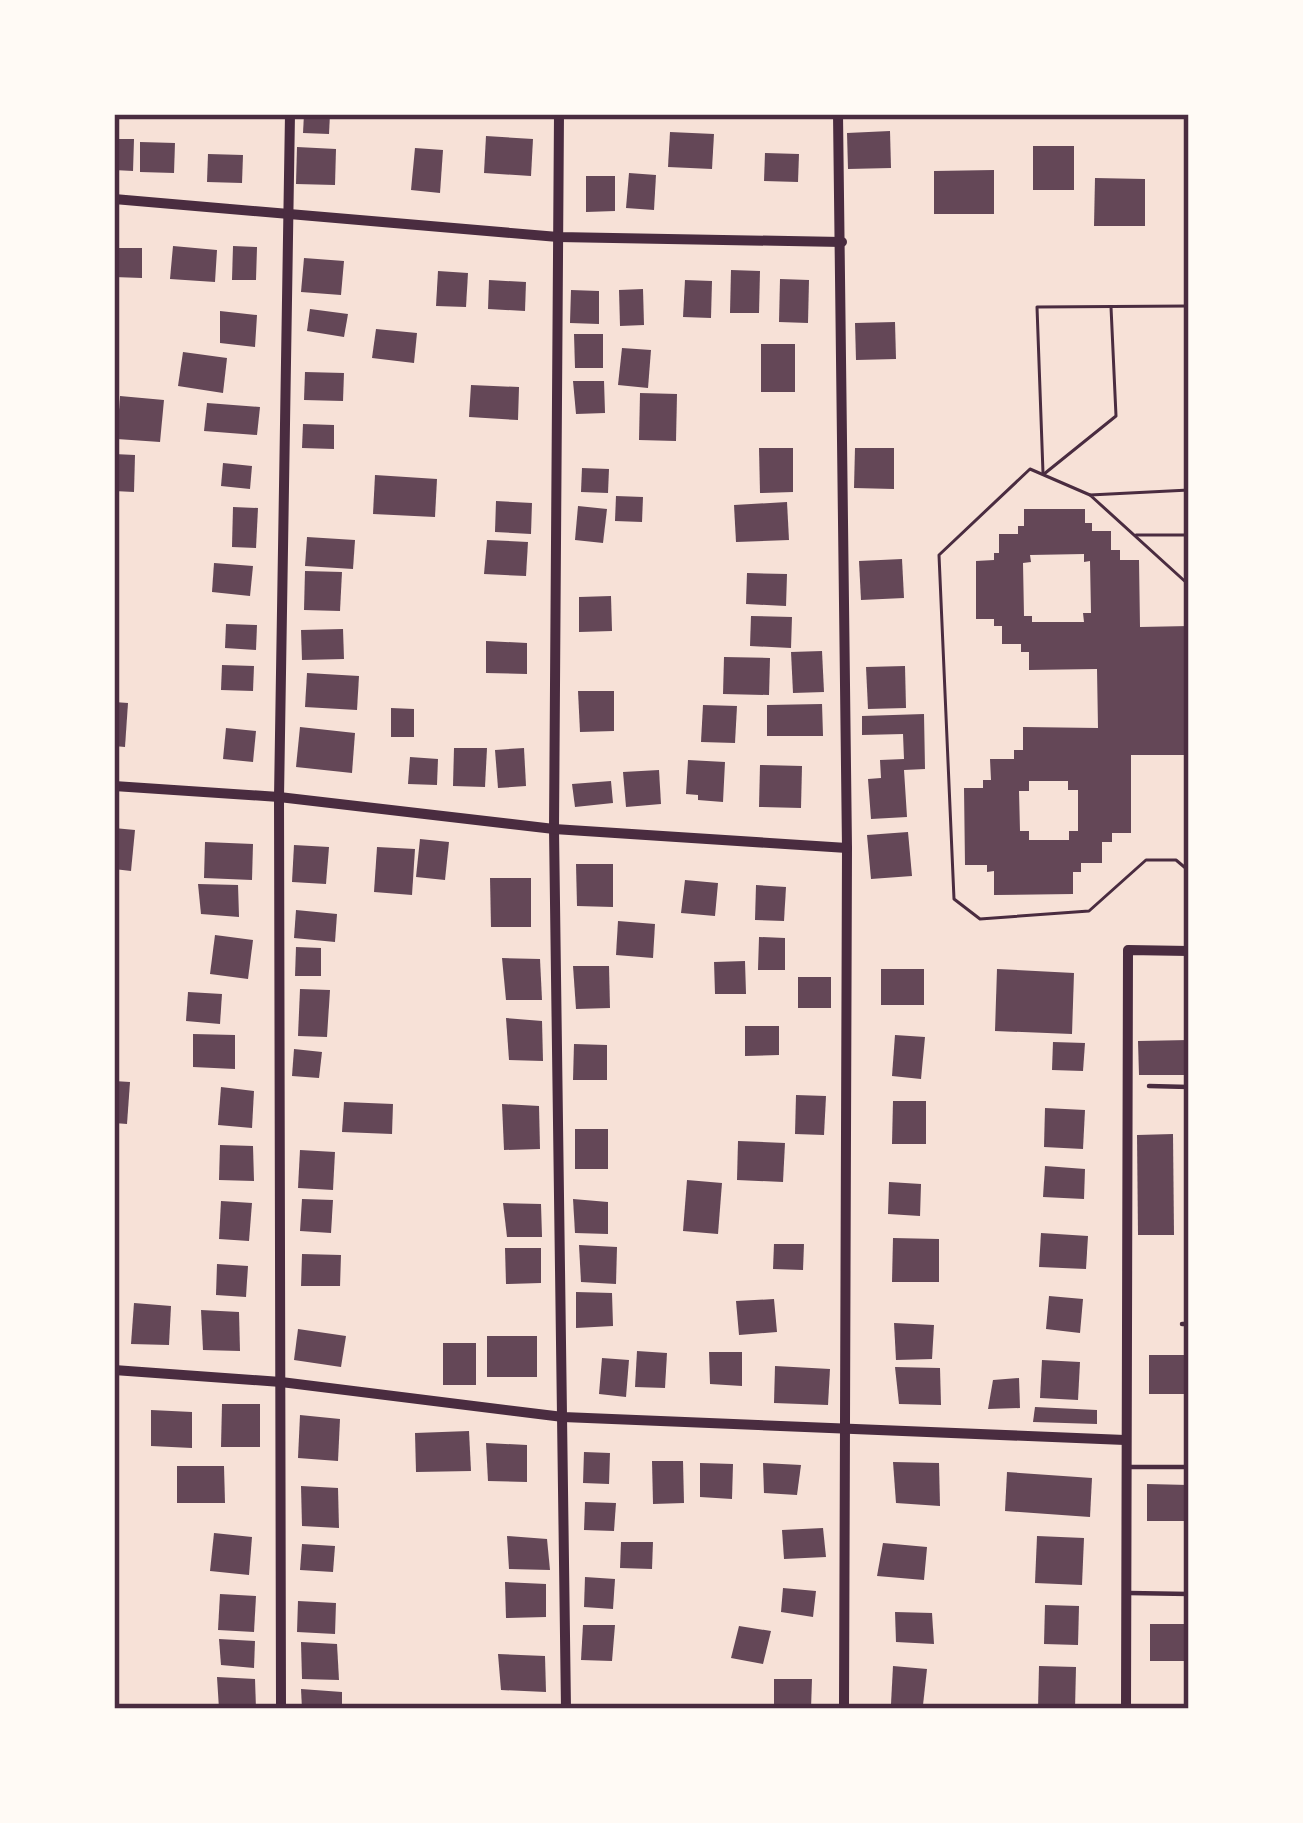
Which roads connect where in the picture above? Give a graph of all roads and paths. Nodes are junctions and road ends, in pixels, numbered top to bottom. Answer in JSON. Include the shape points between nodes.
{"nodes":[{"id":1,"x":290,"y":114,"type":"edge"},
{"id":2,"x":560,"y":114,"type":"edge"},
{"id":3,"x":838,"y":114,"type":"edge"},
{"id":4,"x":114,"y":199,"type":"edge"},
{"id":5,"x":288,"y":214,"type":"junction"},
{"id":6,"x":558,"y":237,"type":"junction"},
{"id":7,"x":842,"y":242,"type":"junction"},
{"id":8,"x":1111,"y":306,"type":"junction"},
{"id":9,"x":1189,"y":306,"type":"edge"},
{"id":10,"x":1043,"y":475,"type":"junction"},
{"id":11,"x":1189,"y":490,"type":"edge"},
{"id":12,"x":1090,"y":495,"type":"junction"},
{"id":13,"x":1134,"y":535,"type":"junction"},
{"id":14,"x":1189,"y":535,"type":"edge"},
{"id":15,"x":1189,"y":585,"type":"edge"},
{"id":16,"x":114,"y":786,"type":"edge"},
{"id":17,"x":279,"y":797,"type":"junction"},
{"id":18,"x":554,"y":829,"type":"junction"},
{"id":19,"x":847,"y":848,"type":"junction"},
{"id":20,"x":1189,"y":871,"type":"edge"},
{"id":21,"x":1189,"y":951,"type":"edge"},
{"id":22,"x":1149,"y":1086,"type":"dead end"},
{"id":23,"x":1189,"y":1087,"type":"edge"},
{"id":24,"x":114,"y":1370,"type":"edge"},
{"id":25,"x":281,"y":1382,"type":"junction"},
{"id":26,"x":562,"y":1417,"type":"junction"},
{"id":27,"x":843,"y":1426,"type":"junction"},
{"id":28,"x":1125,"y":1439,"type":"junction"},
{"id":29,"x":1189,"y":1467,"type":"edge"},
{"id":30,"x":1125,"y":1468,"type":"junction"},
{"id":31,"x":1126,"y":1593,"type":"junction"},
{"id":32,"x":1189,"y":1594,"type":"edge"},
{"id":33,"x":281,"y":1709,"type":"edge"},
{"id":34,"x":566,"y":1709,"type":"edge"},
{"id":35,"x":844,"y":1709,"type":"edge"},
{"id":36,"x":1126,"y":1709,"type":"edge"}],
"edges":[{"from":1,"to":5,"type":"street"},
{"from":2,"to":6,"type":"street"},
{"from":3,"to":7,"type":"street"},
{"from":4,"to":5,"type":"street"},
{"from":5,"to":6,"type":"street"},
{"from":5,"to":17,"type":"street"},
{"from":6,"to":7,"type":"street"},
{"from":6,"to":18,"type":"street"},
{"from":7,"to":19,"type":"street"},
{"from":8,"to":9,"type":"path"},
{"from":8,"to":10,"type":"path","via":[[1115,416]]},
{"from":8,"to":10,"type":"path","via":[[1037,307]]},
{"from":10,"to":12,"type":"path"},
{"from":10,"to":20,"type":"path","via":[[1030,469],[939,555],[954,898],[980,919],[1089,911],[1146,860],[1175,860]]},
{"from":11,"to":12,"type":"path"},
{"from":12,"to":13,"type":"path"},
{"from":13,"to":14,"type":"path"},
{"from":13,"to":15,"type":"path"},
{"from":16,"to":17,"type":"street"},
{"from":17,"to":18,"type":"street"},
{"from":17,"to":25,"type":"street"},
{"from":18,"to":19,"type":"street"},
{"from":18,"to":26,"type":"street"},
{"from":19,"to":27,"type":"street"},
{"from":21,"to":28,"type":"street","via":[[1128,950]]},
{"from":22,"to":23,"type":"lane"},
{"from":24,"to":25,"type":"street"},
{"from":25,"to":26,"type":"street"},
{"from":25,"to":33,"type":"street"},
{"from":26,"to":27,"type":"street"},
{"from":26,"to":34,"type":"street"},
{"from":27,"to":28,"type":"street"},
{"from":27,"to":35,"type":"street"},
{"from":28,"to":30,"type":"street"},
{"from":29,"to":30,"type":"lane"},
{"from":30,"to":31,"type":"street"},
{"from":31,"to":32,"type":"lane"},
{"from":31,"to":36,"type":"street"}]}
